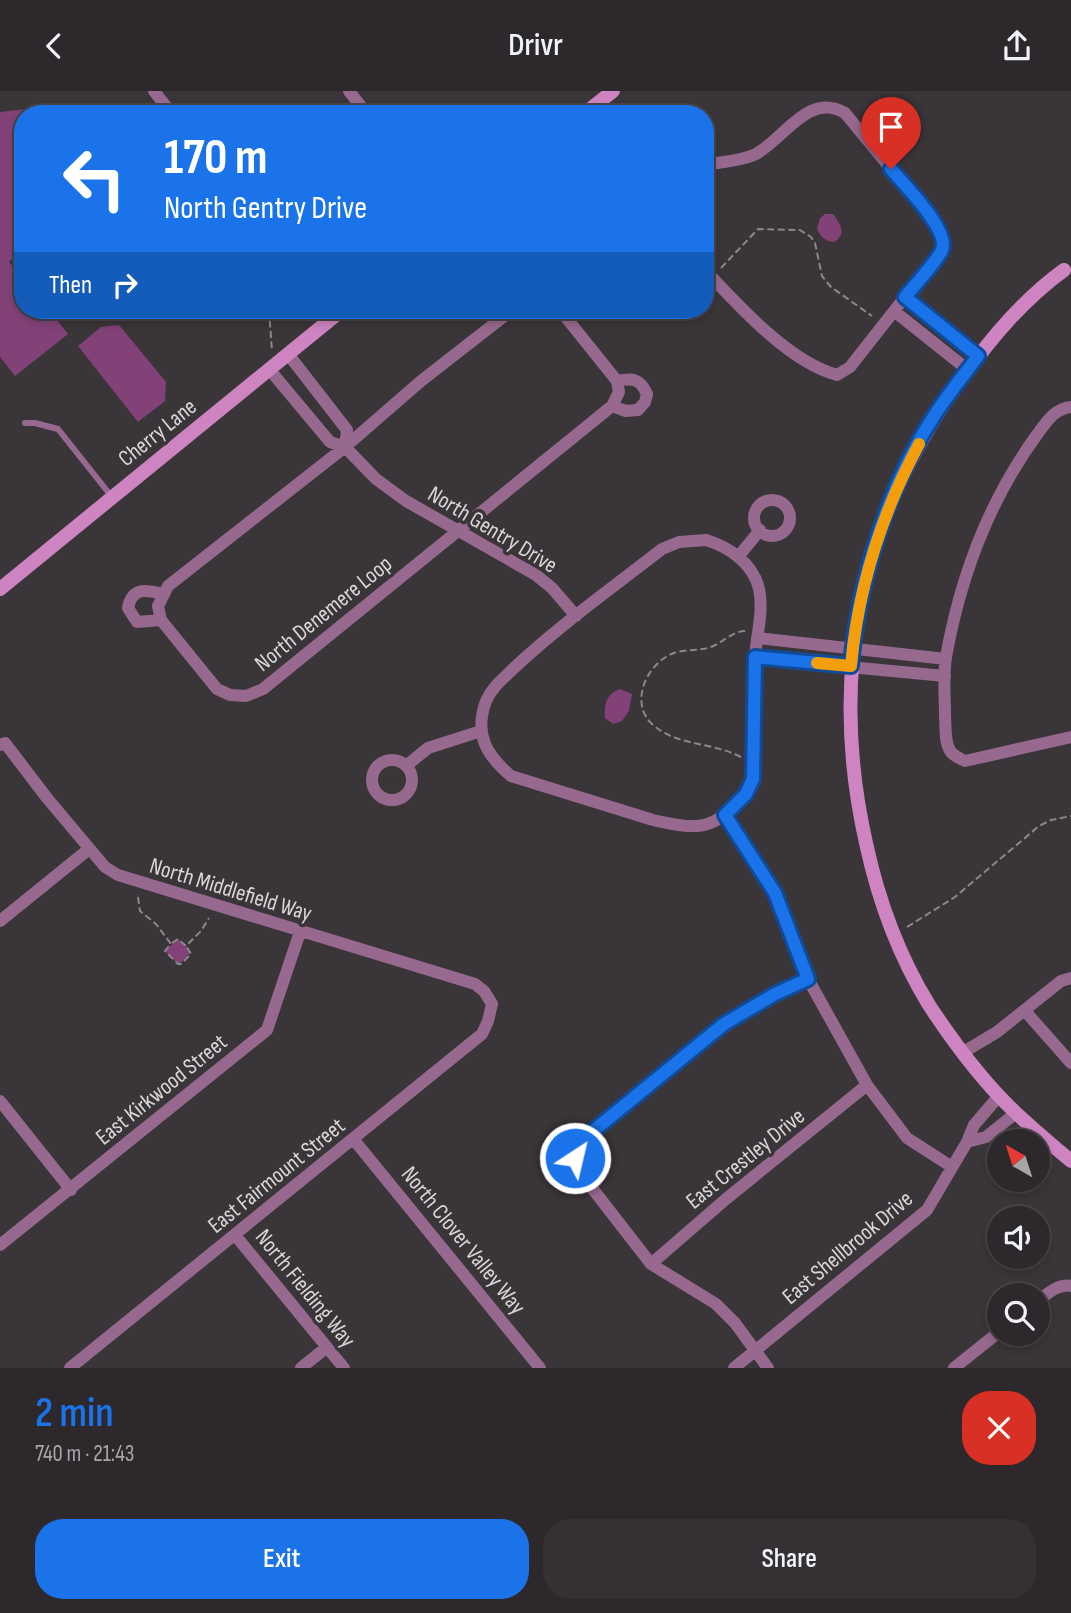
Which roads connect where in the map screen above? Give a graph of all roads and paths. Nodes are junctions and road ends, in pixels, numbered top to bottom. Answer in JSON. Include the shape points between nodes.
{"nodes":[{"id":1,"x":154,"y":91,"type":"edge"},
{"id":2,"x":349,"y":91,"type":"edge"},
{"id":3,"x":613,"y":91,"type":"edge"},
{"id":4,"x":165,"y":105,"type":"edge"},
{"id":5,"x":360,"y":105,"type":"edge"},
{"id":6,"x":595,"y":105,"type":"edge"},
{"id":7,"x":714,"y":163,"type":"edge"},
{"id":8,"x":1064,"y":270,"type":"dead end"},
{"id":9,"x":719,"y":271,"type":"dead end"},
{"id":10,"x":714,"y":279,"type":"edge"},
{"id":11,"x":905,"y":297,"type":"junction"},
{"id":12,"x":894,"y":311,"type":"junction"},
{"id":13,"x":873,"y":317,"type":"dead end"},
{"id":14,"x":270,"y":319,"type":"edge"},
{"id":15,"x":331,"y":319,"type":"edge"},
{"id":16,"x":500,"y":319,"type":"edge"},
{"id":17,"x":567,"y":319,"type":"edge"},
{"id":18,"x":978,"y":356,"type":"junction"},
{"id":19,"x":279,"y":362,"type":"junction"},
{"id":20,"x":968,"y":370,"type":"junction"},
{"id":21,"x":617,"y":381,"type":"junction"},
{"id":22,"x":612,"y":406,"type":"junction"},
{"id":23,"x":1071,"y":407,"type":"edge"},
{"id":24,"x":25,"y":423,"type":"dead end"},
{"id":25,"x":345,"y":447,"type":"junction"},
{"id":26,"x":112,"y":498,"type":"junction"},
{"id":27,"x":458,"y":530,"type":"junction"},
{"id":28,"x":760,"y":530,"type":"dead end"},
{"id":29,"x":738,"y":557,"type":"junction"},
{"id":30,"x":0,"y":589,"type":"edge"},
{"id":31,"x":164,"y":594,"type":"junction"},
{"id":32,"x":576,"y":616,"type":"junction"},
{"id":33,"x":161,"y":621,"type":"junction"},
{"id":34,"x":745,"y":631,"type":"dead end"},
{"id":35,"x":757,"y":638,"type":"junction"},
{"id":36,"x":853,"y":649,"type":"junction"},
{"id":37,"x":755,"y":657,"type":"junction"},
{"id":38,"x":946,"y":659,"type":"junction"},
{"id":39,"x":851,"y":666,"type":"junction"},
{"id":40,"x":945,"y":676,"type":"junction"},
{"id":41,"x":481,"y":731,"type":"junction"},
{"id":42,"x":1071,"y":737,"type":"edge"},
{"id":43,"x":2,"y":744,"type":"edge"},
{"id":44,"x":742,"y":757,"type":"dead end"},
{"id":45,"x":406,"y":766,"type":"dead end"},
{"id":46,"x":725,"y":815,"type":"junction"},
{"id":47,"x":1071,"y":816,"type":"edge"},
{"id":48,"x":89,"y":849,"type":"junction"},
{"id":49,"x":138,"y":897,"type":"dead end"},
{"id":50,"x":209,"y":918,"type":"dead end"},
{"id":51,"x":0,"y":921,"type":"edge"},
{"id":52,"x":907,"y":927,"type":"dead end"},
{"id":53,"x":300,"y":932,"type":"junction"},
{"id":54,"x":171,"y":944,"type":"junction"},
{"id":55,"x":186,"y":946,"type":"junction"},
{"id":56,"x":1071,"y":978,"type":"edge"},
{"id":57,"x":808,"y":979,"type":"junction"},
{"id":58,"x":492,"y":1004,"type":"joint"},
{"id":59,"x":1025,"y":1011,"type":"junction"},
{"id":60,"x":962,"y":1053,"type":"junction"},
{"id":61,"x":1071,"y":1063,"type":"edge"},
{"id":62,"x":867,"y":1085,"type":"junction"},
{"id":63,"x":999,"y":1096,"type":"junction"},
{"id":64,"x":0,"y":1101,"type":"edge"},
{"id":65,"x":1016,"y":1113,"type":"junction"},
{"id":66,"x":354,"y":1140,"type":"junction"},
{"id":67,"x":582,"y":1142,"type":"junction"},
{"id":68,"x":967,"y":1142,"type":"junction"},
{"id":69,"x":1071,"y":1161,"type":"edge"},
{"id":70,"x":951,"y":1167,"type":"junction"},
{"id":71,"x":578,"y":1170,"type":"junction"},
{"id":72,"x":71,"y":1190,"type":"junction"},
{"id":73,"x":235,"y":1235,"type":"junction"},
{"id":74,"x":0,"y":1245,"type":"edge"},
{"id":75,"x":651,"y":1264,"type":"junction"},
{"id":76,"x":1071,"y":1286,"type":"edge"},
{"id":77,"x":1050,"y":1291,"type":"edge"},
{"id":78,"x":987,"y":1342,"type":"edge"},
{"id":79,"x":327,"y":1347,"type":"junction"},
{"id":80,"x":756,"y":1351,"type":"junction"},
{"id":81,"x":70,"y":1368,"type":"edge"},
{"id":82,"x":301,"y":1368,"type":"edge"},
{"id":83,"x":344,"y":1368,"type":"edge"},
{"id":84,"x":540,"y":1368,"type":"edge"},
{"id":85,"x":734,"y":1368,"type":"edge"},
{"id":86,"x":768,"y":1368,"type":"edge"},
{"id":87,"x":954,"y":1368,"type":"edge"}],
"edges":[{"from":1,"to":4,"type":"street"},
{"from":2,"to":5,"type":"street"},
{"from":3,"to":6,"type":"street"},
{"from":7,"to":11,"type":"street","via":[[752,156],[811,109],[835,106],[845,113],[943,237],[942,250]]},
{"from":8,"to":18,"type":"street","via":[[1040,288]]},
{"from":9,"to":13,"type":"path","via":[[758,229],[800,230],[811,237],[822,276],[831,287]]},
{"from":10,"to":12,"type":"street","via":[[804,361],[838,375],[850,367]]},
{"from":11,"to":12,"type":"street"},
{"from":11,"to":18,"type":"street"},
{"from":12,"to":20,"type":"street"},
{"from":14,"to":19,"type":"path","via":[[272,352]]},
{"from":15,"to":19,"type":"street","name":"Cherry Lane"},
{"from":16,"to":25,"type":"street"},
{"from":17,"to":21,"type":"street"},
{"from":18,"to":20,"type":"street"},
{"from":19,"to":25,"type":"street","name":"North Gentry Drive","via":[[330,442]]},
{"from":19,"to":25,"type":"street","name":"North Gentry Drive","via":[[347,430]]},
{"from":19,"to":26,"type":"street","name":"Cherry Lane"},
{"from":20,"to":36,"type":"street","via":[[935,415],[901,478],[876,541]]},
{"from":21,"to":22,"type":"street","via":[[619,392]]},
{"from":21,"to":22,"type":"street","via":[[638,381],[647,394],[638,410]]},
{"from":22,"to":27,"type":"street","name":"North Denemere Loop"},
{"from":23,"to":38,"type":"street","via":[[1051,415],[997,499],[978,542]]},
{"from":24,"to":26,"type":"lane","via":[[58,429]]},
{"from":25,"to":27,"type":"street","name":"North Gentry Drive","via":[[376,479]]},
{"from":25,"to":31,"type":"street","via":[[168,586]]},
{"from":26,"to":30,"type":"street","name":"Cherry Lane"},
{"from":27,"to":32,"type":"street","name":"North Gentry Drive","via":[[536,575]]},
{"from":27,"to":33,"type":"street","name":"North Denemere Loop","via":[[263,689],[246,695],[217,689]]},
{"from":28,"to":29,"type":"street"},
{"from":29,"to":32,"type":"street","via":[[706,540],[679,542],[662,549]]},
{"from":29,"to":35,"type":"street","via":[[759,590]]},
{"from":31,"to":33,"type":"street","via":[[158,606]]},
{"from":31,"to":33,"type":"street","via":[[135,592],[128,608],[137,622]]},
{"from":32,"to":41,"type":"street","via":[[493,688]]},
{"from":34,"to":44,"type":"path","via":[[707,648],[665,657],[641,694],[648,720],[667,734]]},
{"from":35,"to":36,"type":"street"},
{"from":35,"to":37,"type":"street"},
{"from":36,"to":38,"type":"street"},
{"from":36,"to":39,"type":"street"},
{"from":37,"to":39,"type":"street"},
{"from":37,"to":46,"type":"street","via":[[753,779],[746,794]]},
{"from":38,"to":40,"type":"street"},
{"from":39,"to":40,"type":"street"},
{"from":39,"to":60,"type":"street","via":[[849,730],[858,808],[873,877],[906,961]]},
{"from":40,"to":42,"type":"street","via":[[946,738],[951,752],[965,761]]},
{"from":41,"to":45,"type":"street","via":[[428,748]]},
{"from":41,"to":46,"type":"street","via":[[486,749],[511,776],[676,825],[698,826]]},
{"from":43,"to":48,"type":"street","name":"North Middlefield Way"},
{"from":46,"to":57,"type":"street","via":[[775,893]]},
{"from":47,"to":52,"type":"path","via":[[1039,826],[955,897]]},
{"from":48,"to":51,"type":"street"},
{"from":48,"to":53,"type":"street","name":"North Middlefield Way","via":[[118,875]]},
{"from":49,"to":54,"type":"path","via":[[140,911]]},
{"from":50,"to":55,"type":"path"},
{"from":53,"to":58,"type":"street","name":"North Middlefield Way","via":[[475,984]]},
{"from":53,"to":72,"type":"street","name":"East Kirkwood Street","via":[[268,1030]]},
{"from":54,"to":55,"type":"path","via":[[178,939]]},
{"from":54,"to":55,"type":"path","via":[[165,951],[179,965],[191,954]]},
{"from":56,"to":59,"type":"street","via":[[1060,981]]},
{"from":57,"to":62,"type":"street"},
{"from":57,"to":67,"type":"street","via":[[724,1024]]},
{"from":58,"to":66,"type":"street","name":"East Fairmount Street","via":[[482,1034]]},
{"from":59,"to":60,"type":"street"},
{"from":59,"to":61,"type":"street"},
{"from":60,"to":63,"type":"street"},
{"from":62,"to":70,"type":"street","via":[[907,1137]]},
{"from":62,"to":75,"type":"street","name":"East Crestley Drive"},
{"from":63,"to":65,"type":"street"},
{"from":63,"to":68,"type":"street","name":"East Shellbrook Drive","via":[[974,1125]]},
{"from":64,"to":72,"type":"street"},
{"from":65,"to":68,"type":"street","via":[[986,1137]]},
{"from":65,"to":69,"type":"street"},
{"from":66,"to":73,"type":"street","name":"East Fairmount Street"},
{"from":66,"to":84,"type":"street","name":"North Clover Valley Way"},
{"from":67,"to":71,"type":"street","via":[[575,1158]]},
{"from":67,"to":71,"type":"street","via":[[559,1143],[548,1154],[553,1170]]},
{"from":68,"to":70,"type":"street","name":"East Shellbrook Drive"},
{"from":70,"to":80,"type":"street","name":"East Shellbrook Drive","via":[[927,1210]]},
{"from":71,"to":75,"type":"street"},
{"from":72,"to":74,"type":"street","name":"East Kirkwood Street"},
{"from":73,"to":79,"type":"street","name":"North Fielding Way"},
{"from":73,"to":81,"type":"street","name":"East Fairmount Street"},
{"from":75,"to":80,"type":"street","via":[[716,1304]]},
{"from":76,"to":77,"type":"street"},
{"from":78,"to":87,"type":"street"},
{"from":79,"to":82,"type":"street"},
{"from":79,"to":83,"type":"street","name":"North Fielding Way"},
{"from":80,"to":85,"type":"street","name":"East Shellbrook Drive"},
{"from":80,"to":86,"type":"street"}]}
